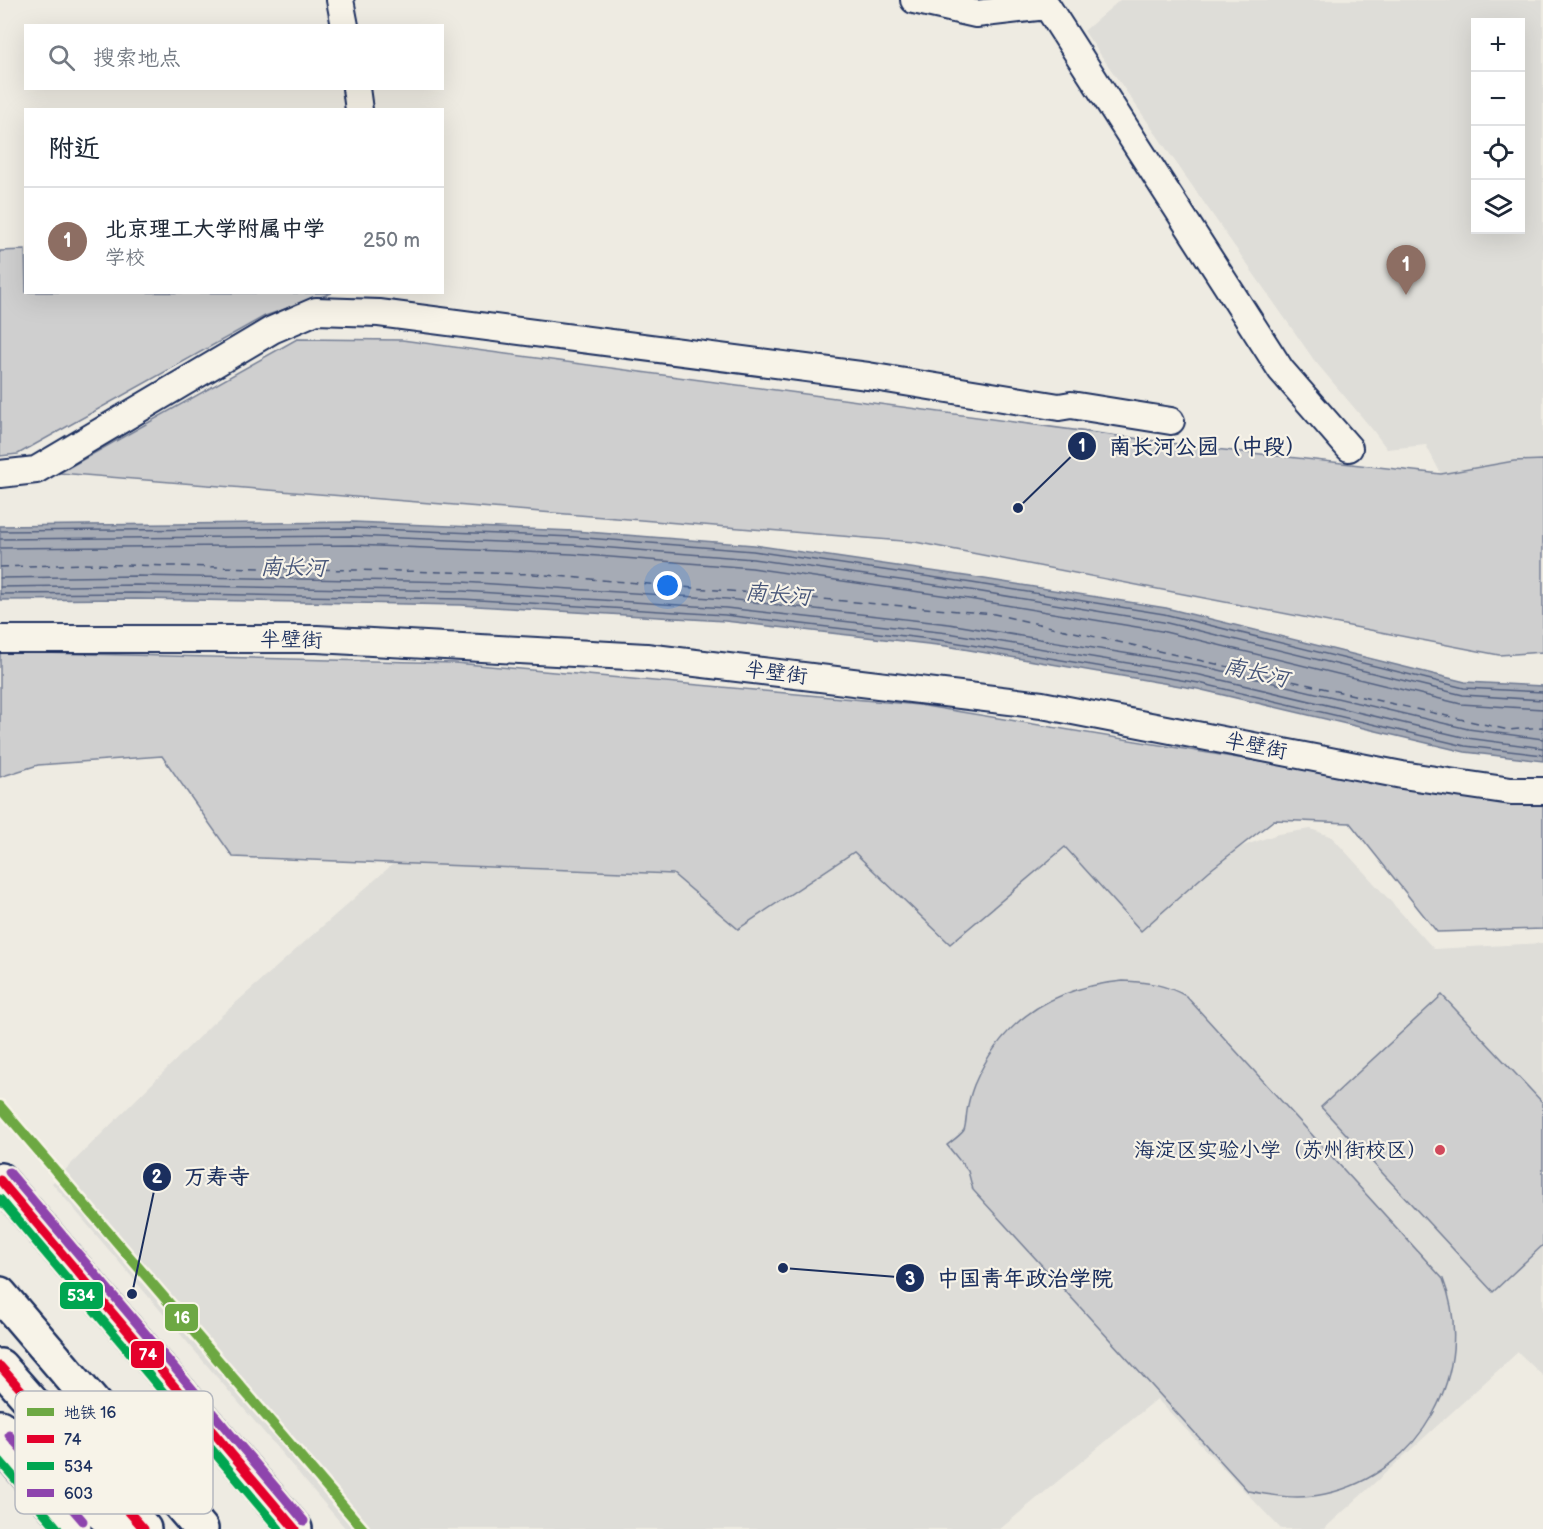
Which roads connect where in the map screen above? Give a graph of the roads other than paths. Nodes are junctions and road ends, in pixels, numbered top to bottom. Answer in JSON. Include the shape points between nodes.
{"nodes":[{"id":1,"x":340,"y":0,"type":"edge"},
{"id":2,"x":914,"y":0,"type":"edge"},
{"id":3,"x":345,"y":24,"type":"edge"},
{"id":4,"x":356,"y":90,"type":"edge"},
{"id":5,"x":359,"y":108,"type":"edge"},
{"id":6,"x":380,"y":303,"type":"edge"},
{"id":7,"x":1171,"y":422,"type":"dead end"},
{"id":8,"x":1349,"y":448,"type":"dead end"},
{"id":9,"x":0,"y":474,"type":"edge"},
{"id":10,"x":0,"y":639,"type":"edge"},
{"id":11,"x":1543,"y":791,"type":"edge"},
{"id":12,"x":0,"y":1180,"type":"edge"},
{"id":13,"x":0,"y":1294,"type":"edge"},
{"id":14,"x":0,"y":1366,"type":"edge"},
{"id":15,"x":22,"y":1391,"type":"edge"},
{"id":16,"x":83,"y":1391,"type":"edge"},
{"id":17,"x":178,"y":1391,"type":"edge"},
{"id":18,"x":0,"y":1426,"type":"edge"},
{"id":19,"x":213,"y":1432,"type":"edge"},
{"id":20,"x":15,"y":1439,"type":"edge"},
{"id":21,"x":0,"y":1443,"type":"edge"},
{"id":22,"x":15,"y":1460,"type":"edge"},
{"id":23,"x":62,"y":1514,"type":"edge"},
{"id":24,"x":103,"y":1514,"type":"edge"},
{"id":25,"x":131,"y":1514,"type":"edge"},
{"id":26,"x":188,"y":1514,"type":"edge"},
{"id":27,"x":75,"y":1529,"type":"edge"},
{"id":28,"x":120,"y":1529,"type":"edge"},
{"id":29,"x":144,"y":1529,"type":"edge"},
{"id":30,"x":201,"y":1529,"type":"edge"},
{"id":31,"x":295,"y":1529,"type":"edge"}],
"edges":[{"from":1,"to":3,"type":"street"},
{"from":2,"to":8,"type":"street","via":[[976,14],[1047,6],[1281,370]]},
{"from":4,"to":5,"type":"street"},
{"from":6,"to":7,"type":"street"},
{"from":6,"to":9,"type":"street","via":[[316,311],[272,330],[36,470]]},
{"from":10,"to":11,"type":"street","name":"半壁街","via":[[317,639],[646,657],[1042,705],[1402,775],[1511,791]]},
{"from":12,"to":17,"type":"main road"},
{"from":13,"to":16,"type":"main road"},
{"from":14,"to":15,"type":"main road"},
{"from":18,"to":20,"type":"main road"},
{"from":19,"to":31,"type":"main road"},
{"from":21,"to":22,"type":"main road"},
{"from":23,"to":27,"type":"main road"},
{"from":24,"to":28,"type":"main road"},
{"from":25,"to":29,"type":"main road"},
{"from":26,"to":30,"type":"main road"}]}
